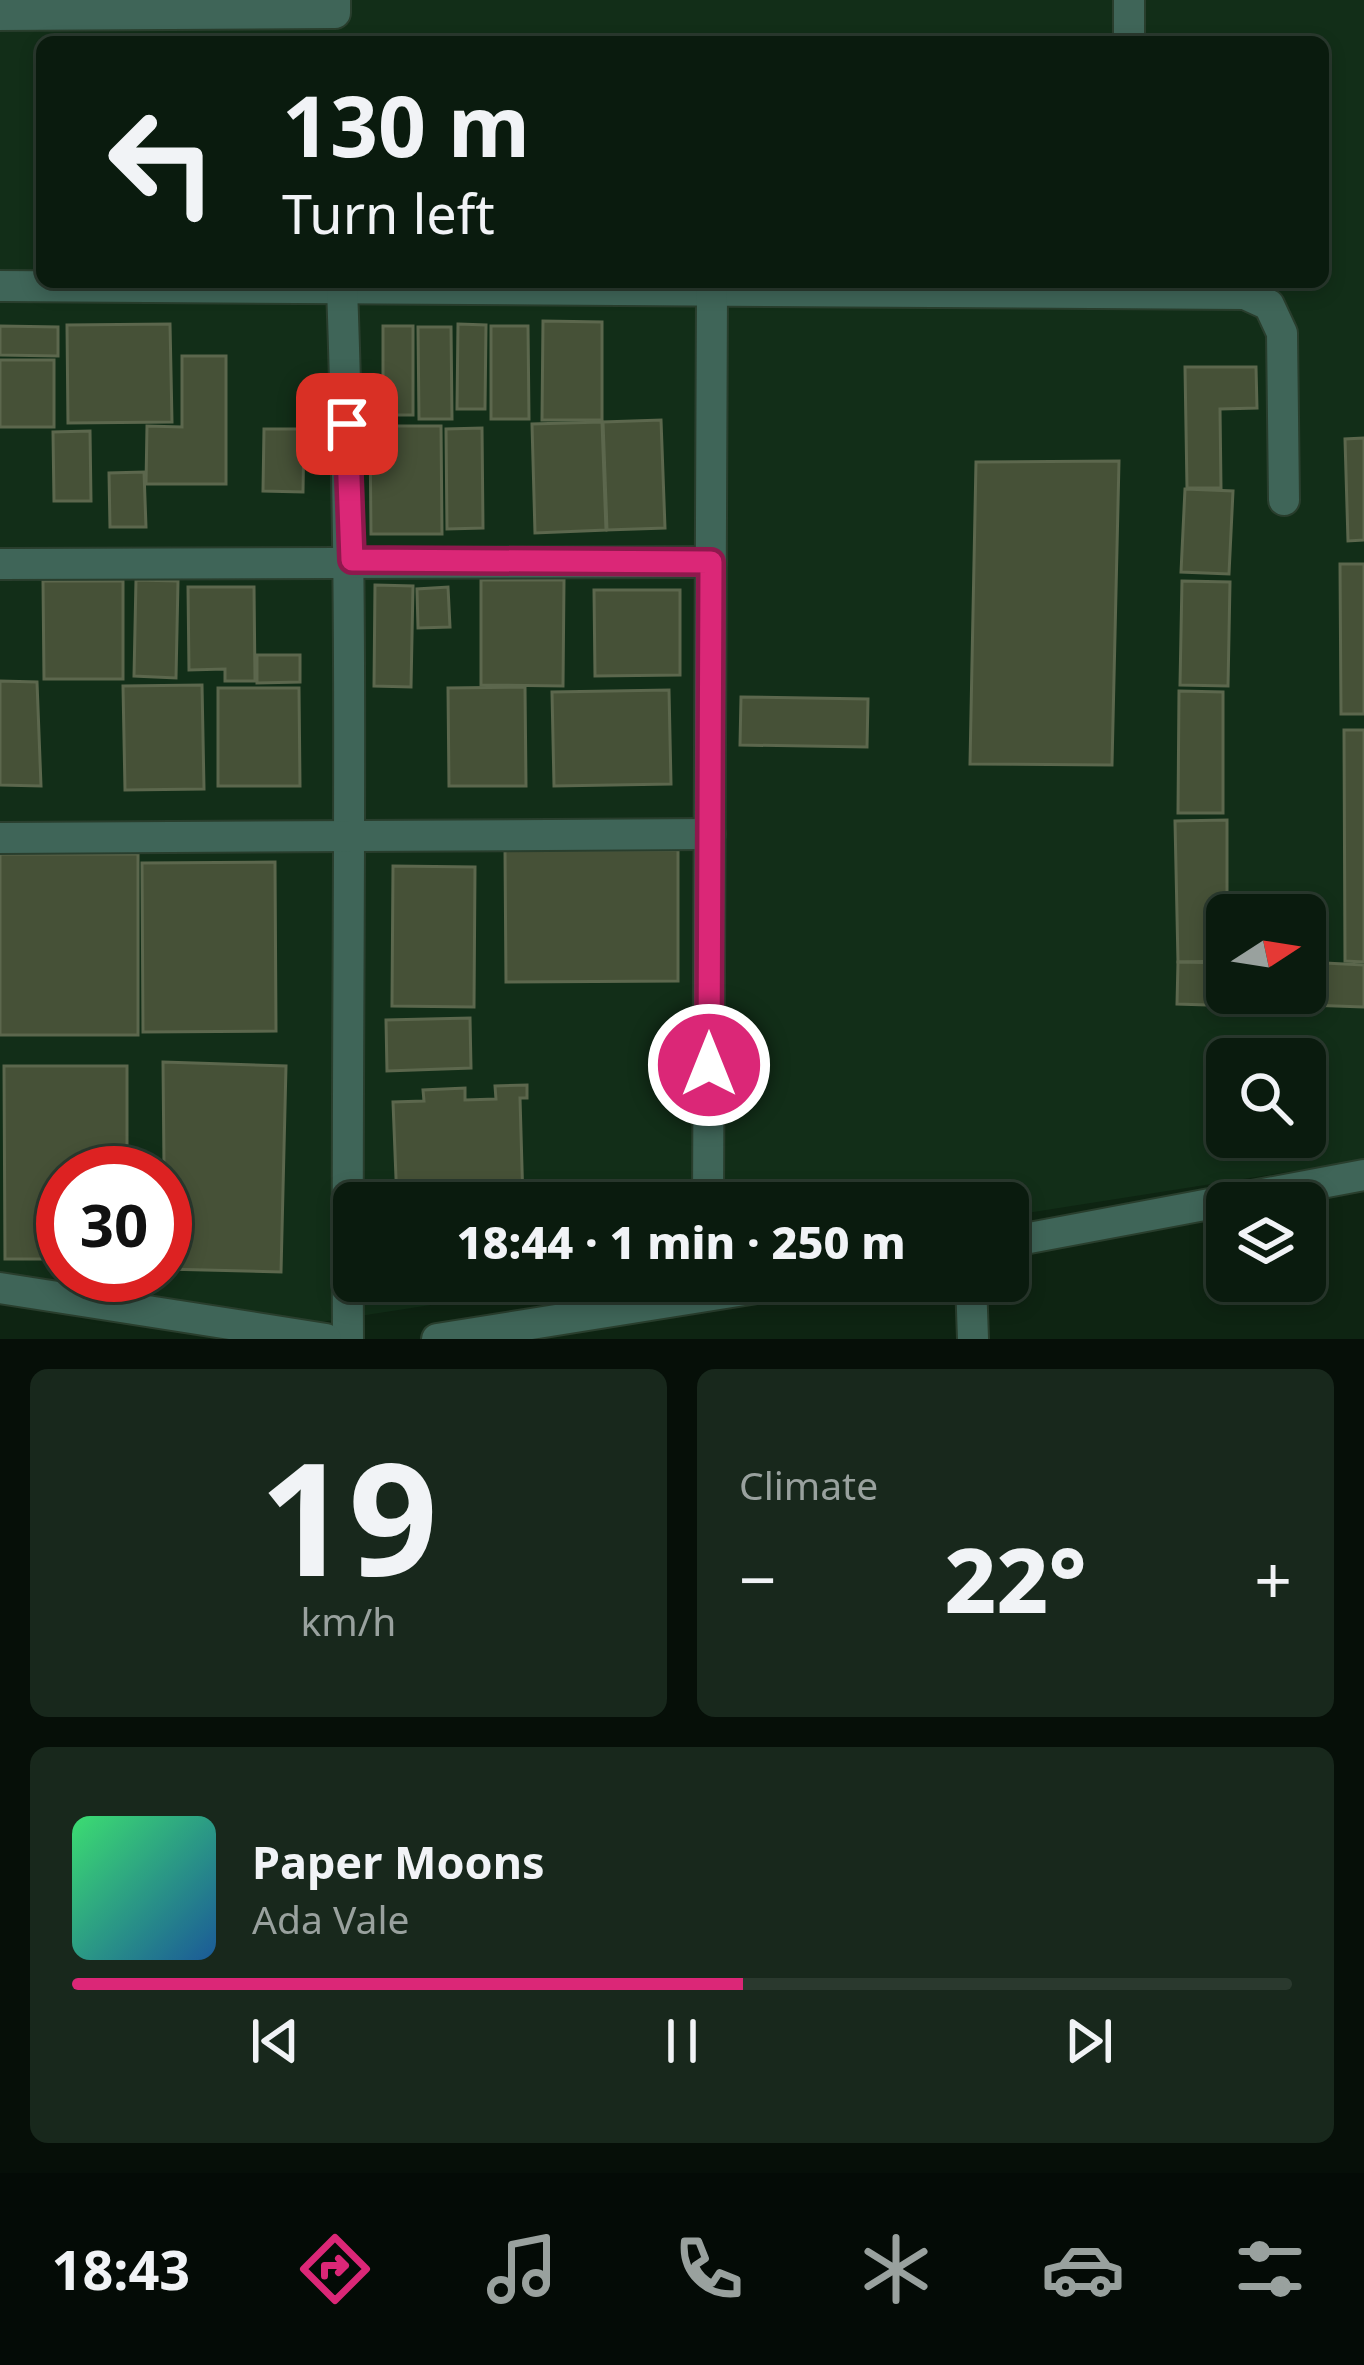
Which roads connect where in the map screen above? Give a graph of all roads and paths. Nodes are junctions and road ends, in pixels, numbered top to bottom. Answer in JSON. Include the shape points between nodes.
{"nodes":[{"id":1,"x":334,"y":0,"type":"edge"},
{"id":2,"x":1130,"y":0,"type":"edge"},
{"id":3,"x":0,"y":15,"type":"edge"},
{"id":4,"x":1129,"y":36,"type":"edge"},
{"id":5,"x":0,"y":286,"type":"edge"},
{"id":6,"x":36,"y":286,"type":"edge"},
{"id":7,"x":342,"y":288,"type":"joint"},
{"id":8,"x":987,"y":288,"type":"edge"},
{"id":9,"x":1142,"y":288,"type":"edge"},
{"id":10,"x":712,"y":290,"type":"junction"},
{"id":11,"x":1284,"y":500,"type":"dead end"},
{"id":12,"x":352,"y":560,"type":"junction"},
{"id":13,"x":711,"y":562,"type":"junction"},
{"id":14,"x":0,"y":564,"type":"edge"},
{"id":15,"x":710,"y":835,"type":"junction"},
{"id":16,"x":0,"y":838,"type":"edge"},
{"id":17,"x":345,"y":838,"type":"junction"},
{"id":18,"x":1364,"y":1175,"type":"edge"},
{"id":19,"x":708,"y":1182,"type":"edge"},
{"id":20,"x":1029,"y":1238,"type":"edge"},
{"id":21,"x":0,"y":1288,"type":"edge"},
{"id":22,"x":642,"y":1302,"type":"edge"},
{"id":23,"x":972,"y":1302,"type":"edge"},
{"id":24,"x":326,"y":1339,"type":"edge"},
{"id":25,"x":348,"y":1339,"type":"edge"},
{"id":26,"x":437,"y":1339,"type":"edge"},
{"id":27,"x":973,"y":1339,"type":"edge"}],
"edges":[{"from":1,"to":3,"type":"street","via":[[335,13]]},
{"from":2,"to":4,"type":"street"},
{"from":5,"to":6,"type":"street"},
{"from":7,"to":10,"type":"street"},
{"from":7,"to":12,"type":"street"},
{"from":8,"to":10,"type":"street"},
{"from":9,"to":11,"type":"street","via":[[1245,294],[1275,313],[1282,333]]},
{"from":10,"to":13,"type":"street"},
{"from":12,"to":13,"type":"street"},
{"from":12,"to":14,"type":"street"},
{"from":12,"to":17,"type":"street"},
{"from":13,"to":15,"type":"street"},
{"from":15,"to":17,"type":"street"},
{"from":15,"to":19,"type":"street"},
{"from":16,"to":17,"type":"street"},
{"from":17,"to":25,"type":"street"},
{"from":18,"to":20,"type":"street"},
{"from":21,"to":24,"type":"street"},
{"from":22,"to":26,"type":"street"},
{"from":23,"to":27,"type":"street"}]}
